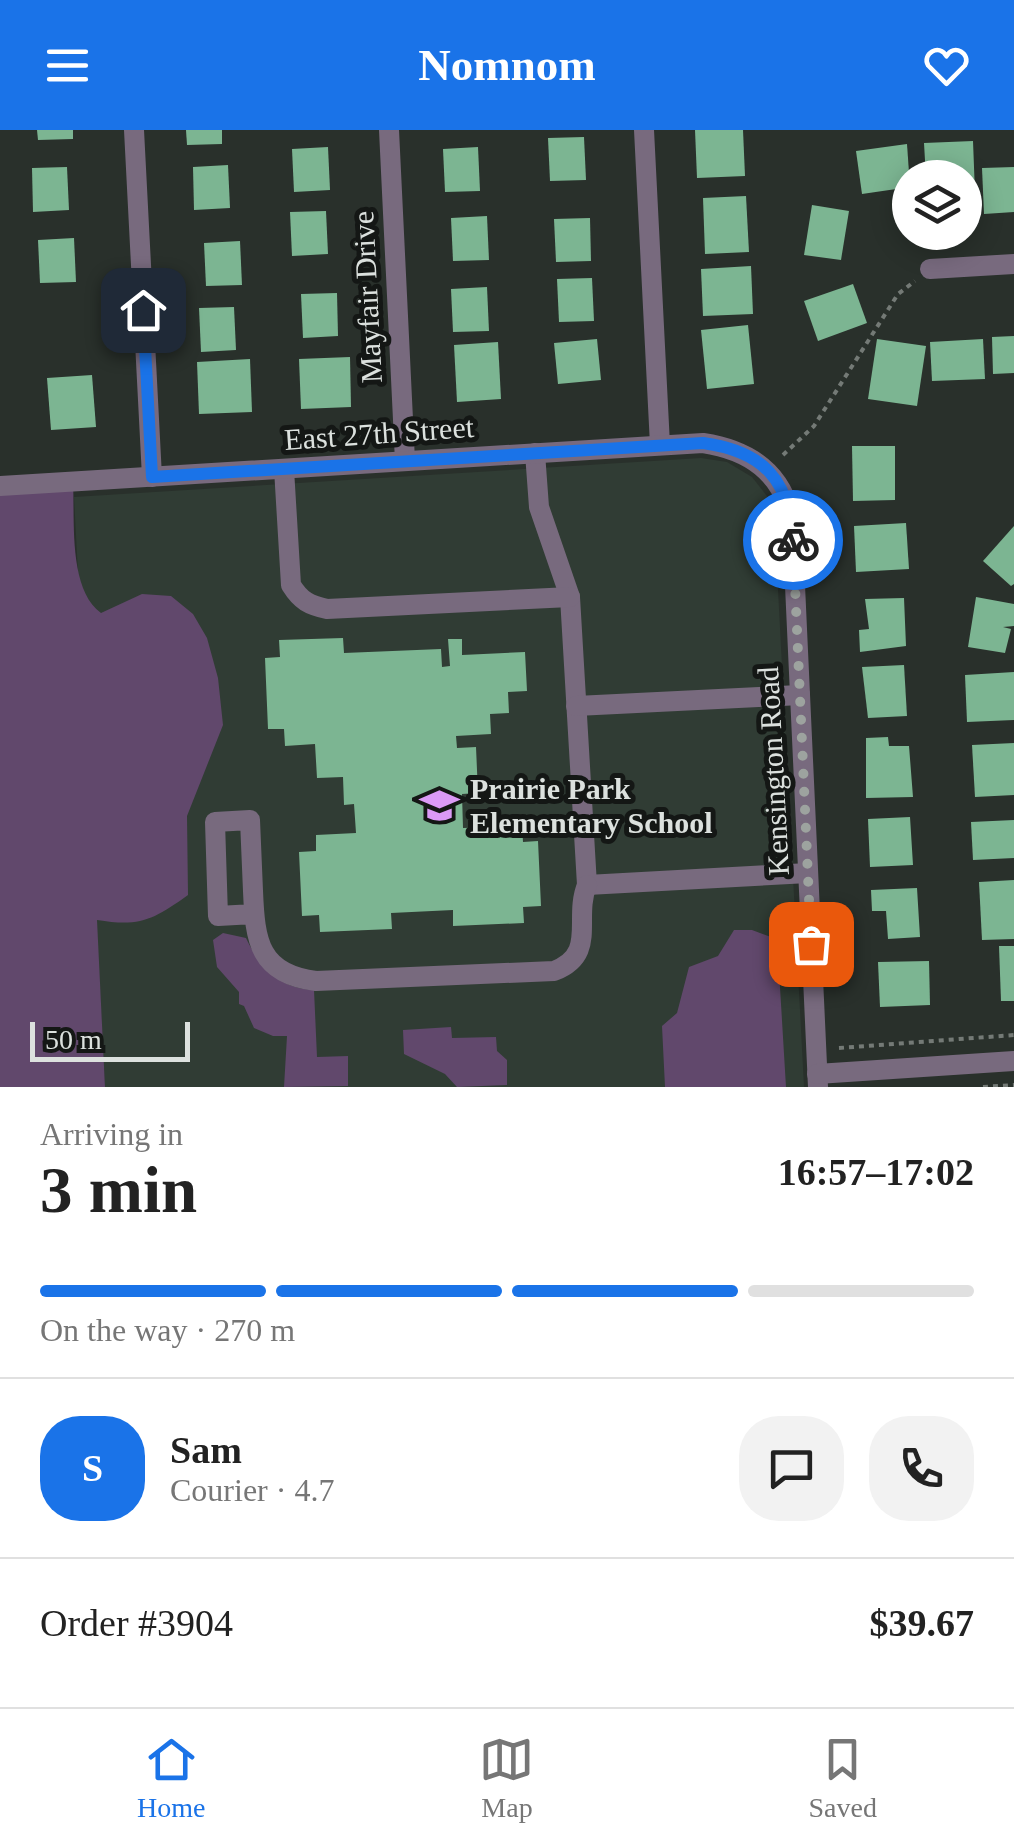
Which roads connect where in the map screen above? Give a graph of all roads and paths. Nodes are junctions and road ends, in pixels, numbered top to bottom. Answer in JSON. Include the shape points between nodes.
{"nodes":[{"id":1,"x":134,"y":130,"type":"edge"},
{"id":2,"x":389,"y":130,"type":"edge"},
{"id":3,"x":644,"y":130,"type":"edge"},
{"id":4,"x":1014,"y":264,"type":"edge"},
{"id":5,"x":930,"y":269,"type":"joint"},
{"id":6,"x":660,"y":445,"type":"junction"},
{"id":7,"x":534,"y":453,"type":"junction"},
{"id":8,"x":783,"y":455,"type":"dead end"},
{"id":9,"x":406,"y":461,"type":"junction"},
{"id":10,"x":759,"y":462,"type":"joint"},
{"id":11,"x":284,"y":469,"type":"junction"},
{"id":12,"x":152,"y":477,"type":"junction"},
{"id":13,"x":0,"y":486,"type":"edge"},
{"id":14,"x":570,"y":597,"type":"junction"},
{"id":15,"x":800,"y":696,"type":"junction"},
{"id":16,"x":576,"y":706,"type":"junction"},
{"id":17,"x":808,"y":873,"type":"junction"},
{"id":18,"x":587,"y":885,"type":"junction"},
{"id":19,"x":254,"y":914,"type":"junction"},
{"id":20,"x":1014,"y":1035,"type":"edge"},
{"id":21,"x":839,"y":1048,"type":"dead end"},
{"id":22,"x":1014,"y":1061,"type":"edge"},
{"id":23,"x":818,"y":1080,"type":"edge"},
{"id":24,"x":1014,"y":1085,"type":"edge"},
{"id":25,"x":983,"y":1087,"type":"edge"}],
"edges":[{"from":1,"to":12,"type":"street"},
{"from":2,"to":9,"type":"street","name":"Mayfair Drive"},
{"from":3,"to":6,"type":"street"},
{"from":4,"to":5,"type":"street"},
{"from":5,"to":8,"type":"path","via":[[898,294],[814,426]]},
{"from":6,"to":7,"type":"street","name":"East 27th Street"},
{"from":6,"to":10,"type":"street","name":"East 27th Street","via":[[722,446]]},
{"from":7,"to":9,"type":"street","name":"East 27th Street"},
{"from":7,"to":14,"type":"street","via":[[539,507]]},
{"from":9,"to":11,"type":"street","name":"East 27th Street"},
{"from":10,"to":15,"type":"street","name":"Kensington Road","via":[[780,486],[792,520]]},
{"from":11,"to":12,"type":"street","name":"East 27th Street"},
{"from":11,"to":14,"type":"street","via":[[291,585],[310,606]]},
{"from":12,"to":13,"type":"street","name":"East 27th Street"},
{"from":14,"to":16,"type":"street"},
{"from":15,"to":16,"type":"street"},
{"from":15,"to":17,"type":"street","name":"Kensington Road"},
{"from":16,"to":18,"type":"street"},
{"from":17,"to":18,"type":"street"},
{"from":17,"to":23,"type":"street","name":"Kensington Road"},
{"from":18,"to":19,"type":"street","via":[[579,952],[554,971],[295,979],[265,956]]},
{"from":19,"to":19,"type":"street","via":[[250,820],[214,822],[218,916]]},
{"from":20,"to":21,"type":"path"},
{"from":22,"to":23,"type":"street"},
{"from":24,"to":25,"type":"path"}]}
